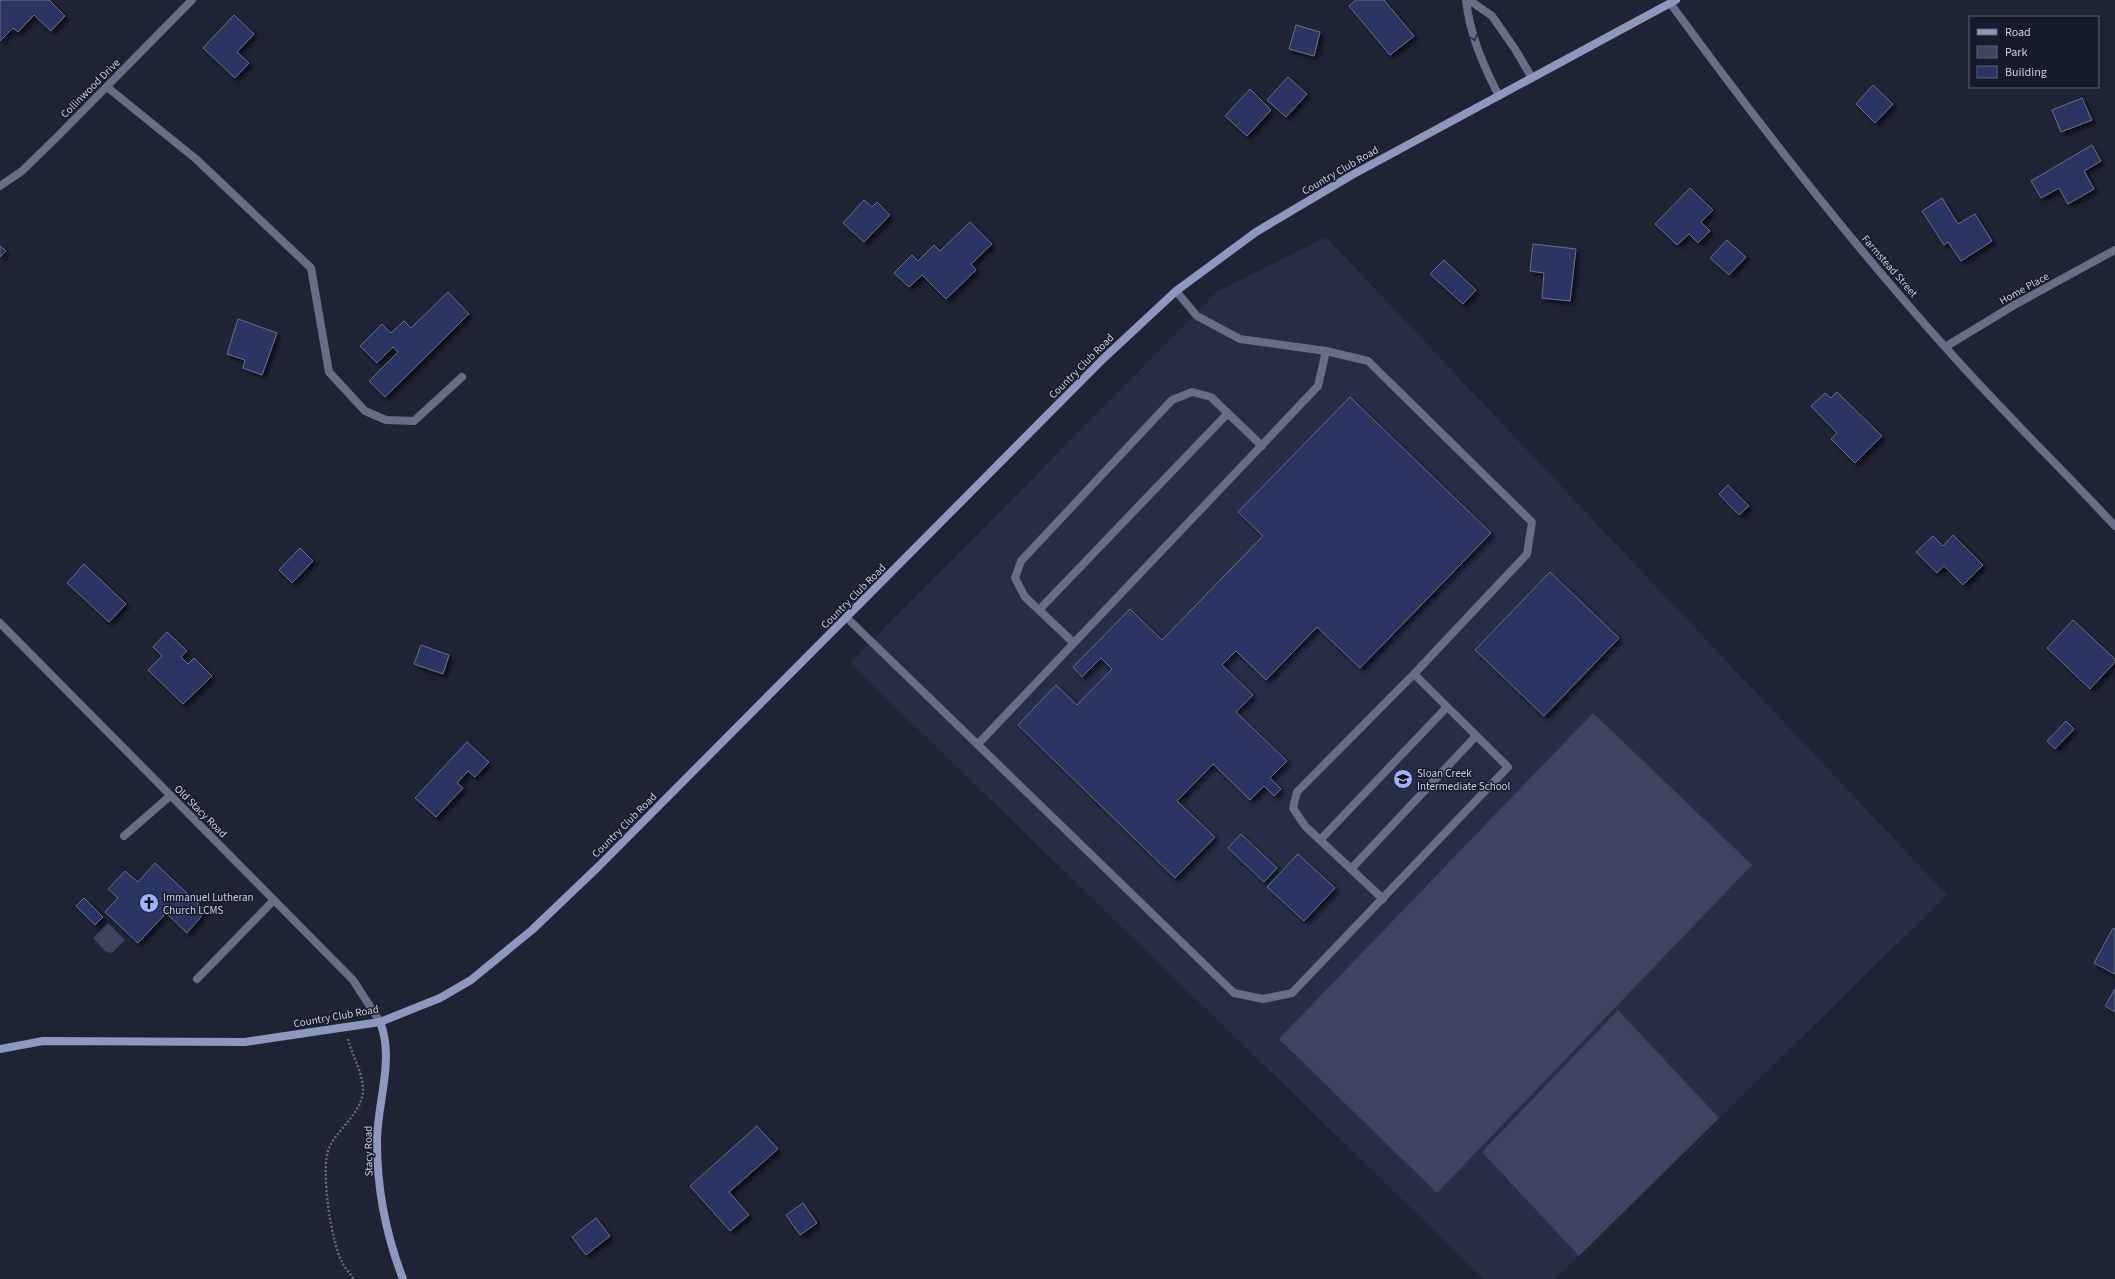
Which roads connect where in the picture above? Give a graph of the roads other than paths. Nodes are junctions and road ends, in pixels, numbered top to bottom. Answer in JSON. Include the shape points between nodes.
{"nodes":[{"id":1,"x":192,"y":0,"type":"edge"},
{"id":2,"x":1468,"y":0,"type":"edge"},
{"id":3,"x":1673,"y":2,"type":"edge"},
{"id":4,"x":1532,"y":78,"type":"junction"},
{"id":5,"x":107,"y":87,"type":"junction"},
{"id":6,"x":1498,"y":96,"type":"junction"},
{"id":7,"x":0,"y":186,"type":"edge"},
{"id":8,"x":2115,"y":250,"type":"edge"},
{"id":9,"x":1176,"y":291,"type":"junction"},
{"id":10,"x":1945,"y":347,"type":"junction"},
{"id":11,"x":1326,"y":350,"type":"junction"},
{"id":12,"x":462,"y":377,"type":"dead end"},
{"id":13,"x":1228,"y":413,"type":"junction"},
{"id":14,"x":1262,"y":446,"type":"junction"},
{"id":15,"x":2115,"y":526,"type":"edge"},
{"id":16,"x":1039,"y":610,"type":"junction"},
{"id":17,"x":848,"y":618,"type":"junction"},
{"id":18,"x":0,"y":622,"type":"edge"},
{"id":19,"x":1074,"y":643,"type":"junction"},
{"id":20,"x":1414,"y":674,"type":"junction"},
{"id":21,"x":1447,"y":707,"type":"junction"},
{"id":22,"x":1476,"y":736,"type":"junction"},
{"id":23,"x":978,"y":744,"type":"junction"},
{"id":24,"x":170,"y":796,"type":"junction"},
{"id":25,"x":124,"y":836,"type":"dead end"},
{"id":26,"x":1320,"y":840,"type":"junction"},
{"id":27,"x":1350,"y":869,"type":"junction"},
{"id":28,"x":1383,"y":899,"type":"junction"},
{"id":29,"x":274,"y":900,"type":"junction"},
{"id":30,"x":197,"y":979,"type":"dead end"},
{"id":31,"x":380,"y":1022,"type":"junction"},
{"id":32,"x":0,"y":1049,"type":"edge"},
{"id":33,"x":403,"y":1279,"type":"edge"}],
"edges":[{"from":1,"to":5,"type":"street","name":"Collinwood Drive"},
{"from":2,"to":4,"type":"street","via":[[1492,16]]},
{"from":2,"to":6,"type":"street","one_way":true,"via":[[1468,21],[1482,64]]},
{"from":3,"to":4,"type":"main road","name":"Country Club Road"},
{"from":3,"to":10,"type":"street","name":"Farmstead Street","via":[[1740,99],[1814,193]]},
{"from":4,"to":6,"type":"main road","name":"Country Club Road"},
{"from":5,"to":7,"type":"street","name":"Collinwood Drive","via":[[22,171]]},
{"from":5,"to":12,"type":"street","via":[[196,159],[311,268],[329,372],[365,411],[386,420],[414,420]]},
{"from":6,"to":9,"type":"main road","name":"Country Club Road","via":[[1352,175],[1256,232]]},
{"from":8,"to":10,"type":"street","name":"Home Place","via":[[2016,304]]},
{"from":9,"to":11,"type":"street","via":[[1197,316],[1240,339]]},
{"from":9,"to":17,"type":"main road","name":"Country Club Road","via":[[1103,359]]},
{"from":10,"to":15,"type":"street","name":"Farmstead Street"},
{"from":11,"to":14,"type":"street","via":[[1318,386]]},
{"from":11,"to":20,"type":"street","via":[[1368,361],[1532,522],[1527,554]]},
{"from":13,"to":14,"type":"street"},
{"from":13,"to":16,"type":"street"},
{"from":13,"to":16,"type":"street","via":[[1211,397],[1192,392],[1172,400],[1021,561],[1015,578],[1025,597]]},
{"from":14,"to":19,"type":"street"},
{"from":16,"to":19,"type":"street"},
{"from":17,"to":23,"type":"street"},
{"from":17,"to":31,"type":"main road","name":"Country Club Road","via":[[532,930],[471,980],[440,998]]},
{"from":18,"to":24,"type":"street","name":"Old Stacy Road"},
{"from":19,"to":23,"type":"street"},
{"from":20,"to":21,"type":"street"},
{"from":20,"to":26,"type":"street","via":[[1298,792],[1293,808],[1305,826]]},
{"from":21,"to":22,"type":"street"},
{"from":21,"to":26,"type":"street"},
{"from":22,"to":27,"type":"street"},
{"from":22,"to":28,"type":"street","via":[[1508,767]]},
{"from":23,"to":28,"type":"street","via":[[1234,993],[1263,999],[1292,994]]},
{"from":24,"to":25,"type":"street"},
{"from":24,"to":29,"type":"street","name":"Old Stacy Road"},
{"from":26,"to":27,"type":"street"},
{"from":27,"to":28,"type":"street"},
{"from":29,"to":30,"type":"street"},
{"from":29,"to":31,"type":"street","name":"Old Stacy Road","via":[[354,980]]},
{"from":31,"to":32,"type":"main road","name":"Country Club Road","via":[[245,1042],[44,1041]]},
{"from":31,"to":33,"type":"main road","name":"Stacy Road","via":[[384,1031],[386,1050],[377,1142],[380,1192],[387,1232]]}]}
